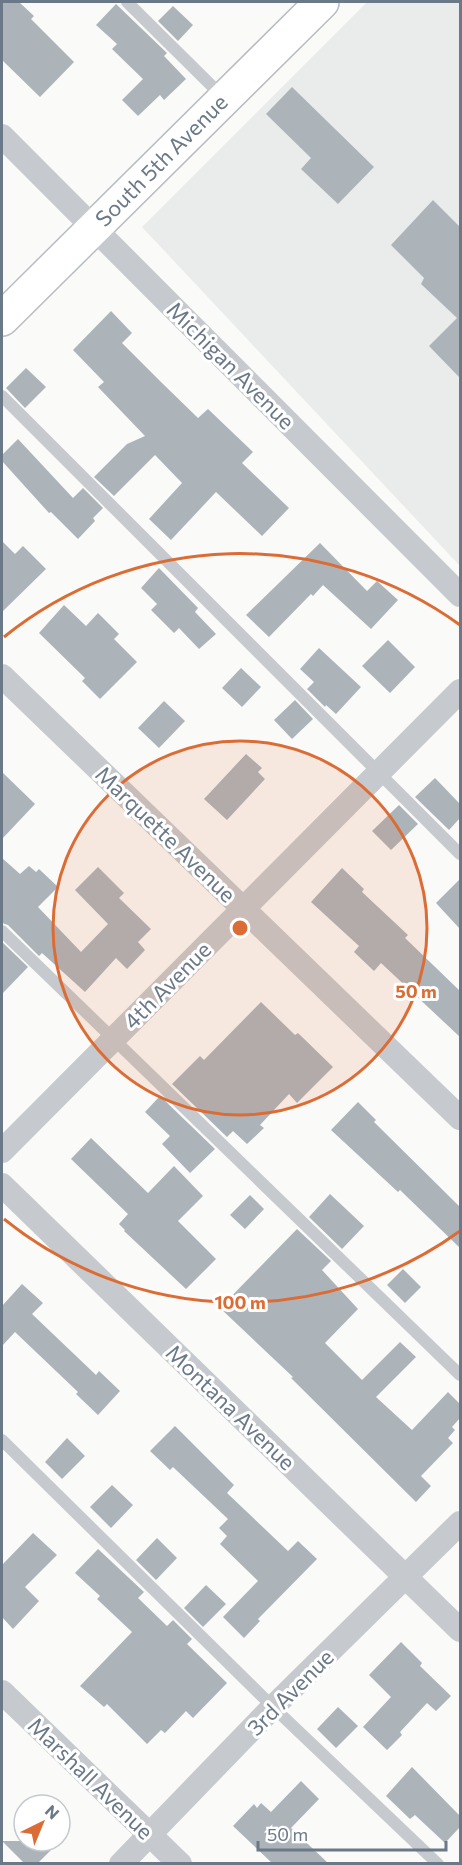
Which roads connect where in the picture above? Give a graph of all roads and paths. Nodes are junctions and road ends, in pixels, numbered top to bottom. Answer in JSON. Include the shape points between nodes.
{"nodes":[{"id":1,"x":127,"y":2,"type":"edge"},
{"id":2,"x":322,"y":2,"type":"edge"},
{"id":3,"x":224,"y":98,"type":"junction"},
{"id":4,"x":2,"y":136,"type":"edge"},
{"id":5,"x":94,"y":227,"type":"junction"},
{"id":6,"x":2,"y":320,"type":"edge"},
{"id":7,"x":2,"y":396,"type":"edge"},
{"id":8,"x":460,"y":595,"type":"edge"},
{"id":9,"x":2,"y":676,"type":"edge"},
{"id":10,"x":460,"y":691,"type":"edge"},
{"id":11,"x":379,"y":773,"type":"junction"},
{"id":12,"x":460,"y":854,"type":"edge"},
{"id":13,"x":243,"y":909,"type":"junction"},
{"id":14,"x":2,"y":931,"type":"edge"},
{"id":15,"x":112,"y":1040,"type":"junction"},
{"id":16,"x":460,"y":1118,"type":"edge"},
{"id":17,"x":2,"y":1151,"type":"edge"},
{"id":18,"x":2,"y":1185,"type":"edge"},
{"id":19,"x":460,"y":1375,"type":"edge"},
{"id":20,"x":2,"y":1440,"type":"edge"},
{"id":21,"x":460,"y":1523,"type":"edge"},
{"id":22,"x":407,"y":1578,"type":"junction"},
{"id":23,"x":460,"y":1630,"type":"edge"},
{"id":24,"x":2,"y":1692,"type":"edge"},
{"id":25,"x":273,"y":1707,"type":"junction"},
{"id":26,"x":150,"y":1834,"type":"junction"},
{"id":27,"x":120,"y":1863,"type":"edge"},
{"id":28,"x":180,"y":1863,"type":"edge"},
{"id":29,"x":438,"y":1863,"type":"edge"}],
"edges":[{"from":1,"to":3,"type":"lane"},
{"from":2,"to":3,"type":"street","name":"South 5th Avenue"},
{"from":3,"to":5,"type":"street","name":"South 5th Avenue"},
{"from":4,"to":5,"type":"street","name":"Michigan Avenue"},
{"from":5,"to":6,"type":"street","name":"South 5th Avenue"},
{"from":5,"to":8,"type":"street","name":"Michigan Avenue"},
{"from":7,"to":11,"type":"lane"},
{"from":9,"to":13,"type":"street","name":"Marquette Avenue"},
{"from":10,"to":11,"type":"street","name":"4th Avenue"},
{"from":11,"to":12,"type":"lane"},
{"from":11,"to":13,"type":"street","name":"4th Avenue"},
{"from":13,"to":15,"type":"street","name":"4th Avenue"},
{"from":13,"to":16,"type":"street","name":"Marquette Avenue"},
{"from":14,"to":15,"type":"lane"},
{"from":15,"to":17,"type":"street","name":"4th Avenue"},
{"from":15,"to":19,"type":"lane"},
{"from":18,"to":22,"type":"street","name":"Montana Avenue"},
{"from":20,"to":25,"type":"lane"},
{"from":21,"to":22,"type":"street","name":"3rd Avenue"},
{"from":22,"to":23,"type":"street","name":"Montana Avenue"},
{"from":22,"to":25,"type":"street","name":"3rd Avenue"},
{"from":24,"to":26,"type":"street","name":"Marshall Avenue"},
{"from":25,"to":26,"type":"street","name":"3rd Avenue"},
{"from":25,"to":29,"type":"lane"},
{"from":26,"to":27,"type":"street","name":"3rd Avenue"},
{"from":26,"to":28,"type":"street","name":"Marshall Avenue"}]}
